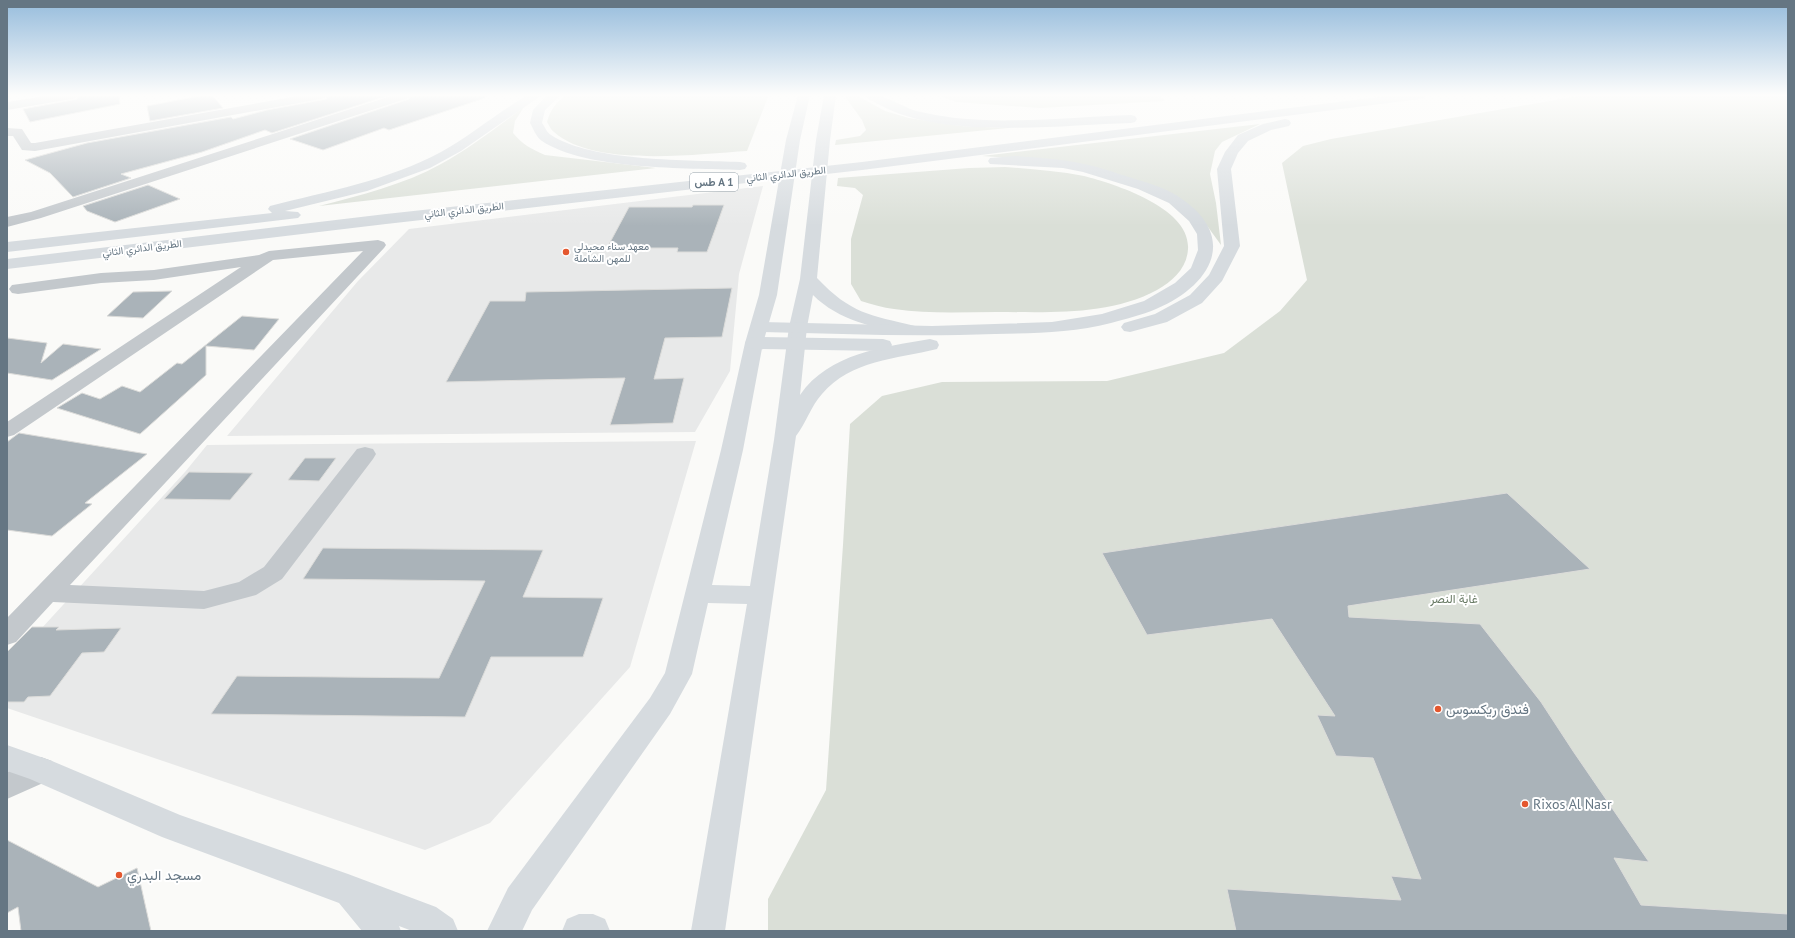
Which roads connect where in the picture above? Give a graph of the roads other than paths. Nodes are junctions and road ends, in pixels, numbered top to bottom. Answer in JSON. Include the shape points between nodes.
{"nodes":[{"id":1,"x":22,"y":139,"type":"edge"},
{"id":2,"x":84,"y":139,"type":"edge"},
{"id":3,"x":270,"y":139,"type":"edge"},
{"id":4,"x":470,"y":139,"type":"edge"},
{"id":5,"x":548,"y":139,"type":"edge"},
{"id":6,"x":793,"y":139,"type":"edge"},
{"id":7,"x":823,"y":139,"type":"edge"},
{"id":8,"x":974,"y":139,"type":"edge"},
{"id":9,"x":1076,"y":139,"type":"edge"},
{"id":10,"x":1242,"y":139,"type":"edge"},
{"id":11,"x":898,"y":148,"type":"dead end"},
{"id":12,"x":835,"y":155,"type":"dead end"},
{"id":13,"x":780,"y":161,"type":"dead end"},
{"id":14,"x":756,"y":164,"type":"dead end"},
{"id":15,"x":740,"y":166,"type":"junction"},
{"id":16,"x":862,"y":166,"type":"junction"},
{"id":17,"x":654,"y":175,"type":"dead end"},
{"id":18,"x":330,"y":211,"type":"dead end"},
{"id":19,"x":7,"y":222,"type":"edge"},
{"id":20,"x":197,"y":225,"type":"junction"},
{"id":21,"x":7,"y":247,"type":"edge"},
{"id":22,"x":263,"y":259,"type":"junction"},
{"id":23,"x":7,"y":264,"type":"edge"},
{"id":24,"x":808,"y":279,"type":"junction"},
{"id":25,"x":18,"y":289,"type":"dead end"},
{"id":26,"x":909,"y":330,"type":"junction"},
{"id":27,"x":756,"y":335,"type":"junction"},
{"id":28,"x":797,"y":336,"type":"junction"},
{"id":29,"x":930,"y":345,"type":"junction"},
{"id":30,"x":7,"y":431,"type":"edge"},
{"id":31,"x":785,"y":440,"type":"junction"},
{"id":32,"x":365,"y":454,"type":"dead end"},
{"id":33,"x":47,"y":593,"type":"junction"},
{"id":34,"x":697,"y":594,"type":"junction"},
{"id":35,"x":761,"y":595,"type":"junction"},
{"id":36,"x":7,"y":635,"type":"edge"},
{"id":37,"x":7,"y":758,"type":"edge"},
{"id":38,"x":41,"y":770,"type":"junction"},
{"id":39,"x":7,"y":786,"type":"edge"},
{"id":40,"x":348,"y":890,"type":"junction"},
{"id":41,"x":384,"y":931,"type":"edge"},
{"id":42,"x":441,"y":931,"type":"edge"},
{"id":43,"x":504,"y":931,"type":"edge"},
{"id":44,"x":579,"y":931,"type":"edge"},
{"id":45,"x":593,"y":931,"type":"edge"},
{"id":46,"x":708,"y":931,"type":"edge"}],
"edges":[{"from":1,"to":2,"type":"street","via":[[27,147],[35,148]]},
{"from":3,"to":19,"type":"street","via":[[36,215]]},
{"from":4,"to":20,"type":"main road","via":[[446,155],[387,181],[320,199]]},
{"from":5,"to":15,"type":"main road","via":[[578,153],[629,160]]},
{"from":6,"to":27,"type":"main road","via":[[768,295]]},
{"from":7,"to":24,"type":"main road"},
{"from":8,"to":11,"type":"main road"},
{"from":9,"to":16,"type":"main road","name":"الطريق الدائري الثاني","number":"طس A 1"},
{"from":10,"to":29,"type":"main road","via":[[1232,152],[1224,169],[1232,246],[1216,277],[1196,299],[1161,318],[1116,331],[996,344]]},
{"from":12,"to":13,"type":"main road","name":"الطريق الدائري الثاني"},
{"from":14,"to":15,"type":"main road","name":"الطريق الدائري الثاني","number":"طس A 1"},
{"from":15,"to":17,"type":"main road","name":"الطريق الدائري الثاني","number":"طس A 1"},
{"from":16,"to":23,"type":"main road","name":"الطريق الدائري الثاني","number":"طس A 1"},
{"from":16,"to":26,"type":"main road","via":[[1015,160],[1085,168],[1143,186],[1174,200],[1194,218],[1205,234],[1206,250],[1199,270],[1181,287],[1150,306],[1104,319],[1052,327]]},
{"from":18,"to":20,"type":"main road","name":"الطريق الدائري الثاني"},
{"from":20,"to":21,"type":"main road","name":"الطريق الدائري الثاني"},
{"from":22,"to":25,"type":"street","via":[[154,275],[101,278]]},
{"from":22,"to":30,"type":"street"},
{"from":22,"to":33,"type":"street","via":[[268,256],[378,245]]},
{"from":24,"to":26,"type":"main road","via":[[833,304],[843,310],[875,322]]},
{"from":24,"to":28,"type":"main road"},
{"from":26,"to":28,"type":"main road"},
{"from":27,"to":28,"type":"main road"},
{"from":27,"to":34,"type":"main road","via":[[732,450]]},
{"from":28,"to":29,"type":"main road"},
{"from":28,"to":31,"type":"main road"},
{"from":29,"to":31,"type":"main road","via":[[884,353],[839,369],[818,386]]},
{"from":31,"to":35,"type":"main road"},
{"from":32,"to":33,"type":"street","via":[[273,573],[247,589],[204,600]]},
{"from":33,"to":36,"type":"street"},
{"from":34,"to":35,"type":"main road"},
{"from":34,"to":43,"type":"main road","via":[[678,674],[670,691],[520,899]]},
{"from":35,"to":46,"type":"main road"},
{"from":37,"to":38,"type":"main road"},
{"from":38,"to":39,"type":"street"},
{"from":38,"to":40,"type":"main road","via":[[173,827]]},
{"from":40,"to":41,"type":"main road"},
{"from":40,"to":42,"type":"main road","via":[[424,919]]},
{"from":44,"to":45,"type":"main road"}]}
